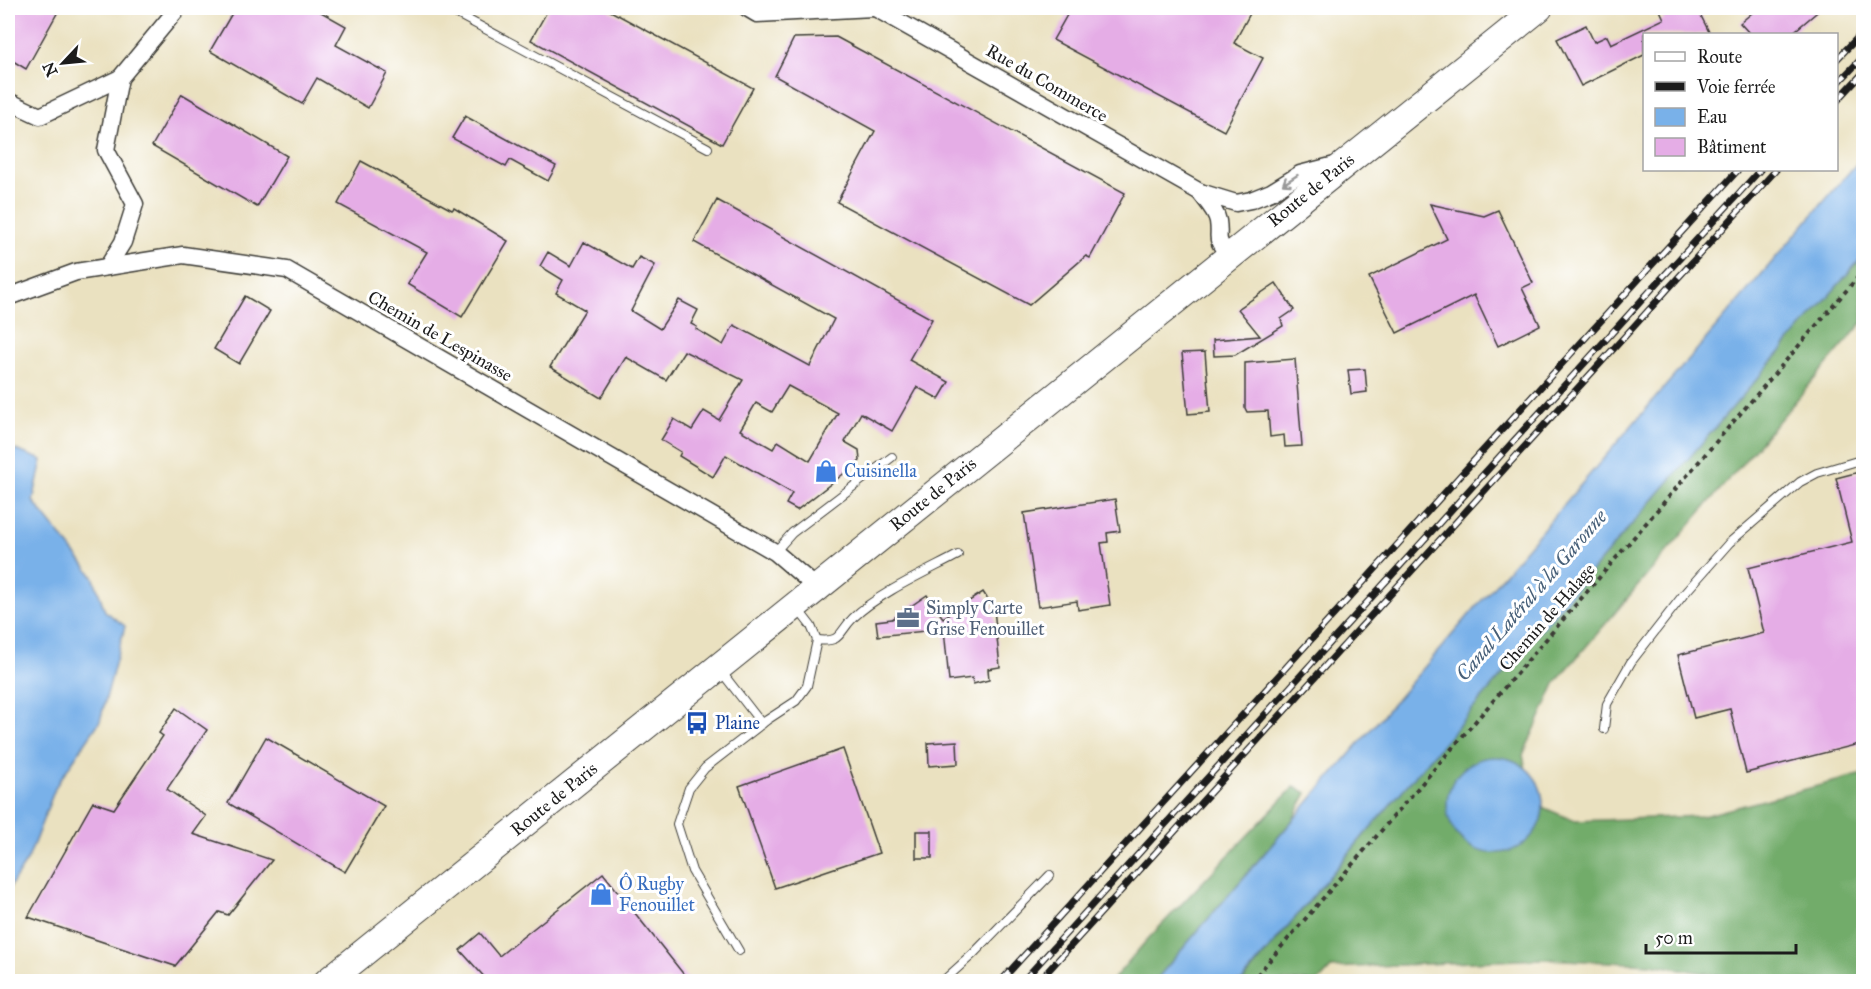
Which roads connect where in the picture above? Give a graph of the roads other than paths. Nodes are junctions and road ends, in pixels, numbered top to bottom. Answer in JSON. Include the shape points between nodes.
{"nodes":[{"id":1,"x":178,"y":8,"type":"edge"},
{"id":2,"x":446,"y":8,"type":"edge"},
{"id":3,"x":747,"y":8,"type":"edge"},
{"id":4,"x":874,"y":8,"type":"edge"},
{"id":5,"x":1539,"y":8,"type":"edge"},
{"id":6,"x":120,"y":78,"type":"junction"},
{"id":7,"x":8,"y":101,"type":"edge"},
{"id":8,"x":708,"y":148,"type":"dead end"},
{"id":9,"x":1346,"y":162,"type":"junction"},
{"id":10,"x":1200,"y":192,"type":"junction"},
{"id":11,"x":1229,"y":256,"type":"junction"},
{"id":12,"x":108,"y":266,"type":"junction"},
{"id":13,"x":8,"y":297,"type":"edge"},
{"id":14,"x":892,"y":457,"type":"dead end"},
{"id":15,"x":1863,"y":459,"type":"edge"},
{"id":16,"x":775,"y":552,"type":"junction"},
{"id":17,"x":958,"y":555,"type":"dead end"},
{"id":18,"x":816,"y":587,"type":"junction"},
{"id":19,"x":795,"y":605,"type":"junction"},
{"id":20,"x":817,"y":640,"type":"junction"},
{"id":21,"x":718,"y":667,"type":"junction"},
{"id":22,"x":762,"y":724,"type":"junction"},
{"id":23,"x":1604,"y":729,"type":"dead end"},
{"id":24,"x":1050,"y":875,"type":"dead end"},
{"id":25,"x":739,"y":951,"type":"dead end"},
{"id":26,"x":327,"y":981,"type":"edge"},
{"id":27,"x":942,"y":981,"type":"edge"}],
"edges":[{"from":1,"to":6,"type":"street"},
{"from":2,"to":8,"type":"lane"},
{"from":3,"to":4,"type":"street","name":"Rue du Commerce","via":[[757,14]]},
{"from":4,"to":10,"type":"street","name":"Rue du Commerce"},
{"from":5,"to":9,"type":"main road","name":"Route de Paris"},
{"from":6,"to":7,"type":"street","via":[[40,116]]},
{"from":6,"to":12,"type":"street","via":[[106,150],[135,204],[123,242]]},
{"from":9,"to":10,"type":"street","name":"Rue du Commerce","one_way":true,"via":[[1300,174],[1271,192],[1244,201],[1223,201]]},
{"from":9,"to":11,"type":"main road","name":"Route de Paris"},
{"from":10,"to":11,"type":"street","name":"Rue du Commerce","via":[[1218,221],[1217,240]]},
{"from":11,"to":18,"type":"main road","name":"Route de Paris"},
{"from":12,"to":13,"type":"street","name":"Chemin de Lespinasse","via":[[76,272]]},
{"from":12,"to":16,"type":"street","name":"Chemin de Lespinasse","via":[[183,255],[287,270]]},
{"from":14,"to":16,"type":"lane","via":[[792,533]]},
{"from":15,"to":23,"type":"lane","via":[[1817,472],[1800,482],[1729,543],[1631,662],[1607,704]]},
{"from":16,"to":18,"type":"street","name":"Chemin de Lespinasse"},
{"from":17,"to":20,"type":"lane","via":[[854,617],[831,642]]},
{"from":18,"to":19,"type":"main road","name":"Route de Paris"},
{"from":19,"to":20,"type":"lane","via":[[812,626]]},
{"from":19,"to":21,"type":"main road","name":"Route de Paris"},
{"from":20,"to":22,"type":"lane","via":[[807,686],[796,701]]},
{"from":21,"to":22,"type":"lane"},
{"from":21,"to":26,"type":"main road","name":"Route de Paris"},
{"from":22,"to":25,"type":"lane","via":[[705,768],[689,788],[677,824],[692,871]]},
{"from":24,"to":27,"type":"lane"}]}
